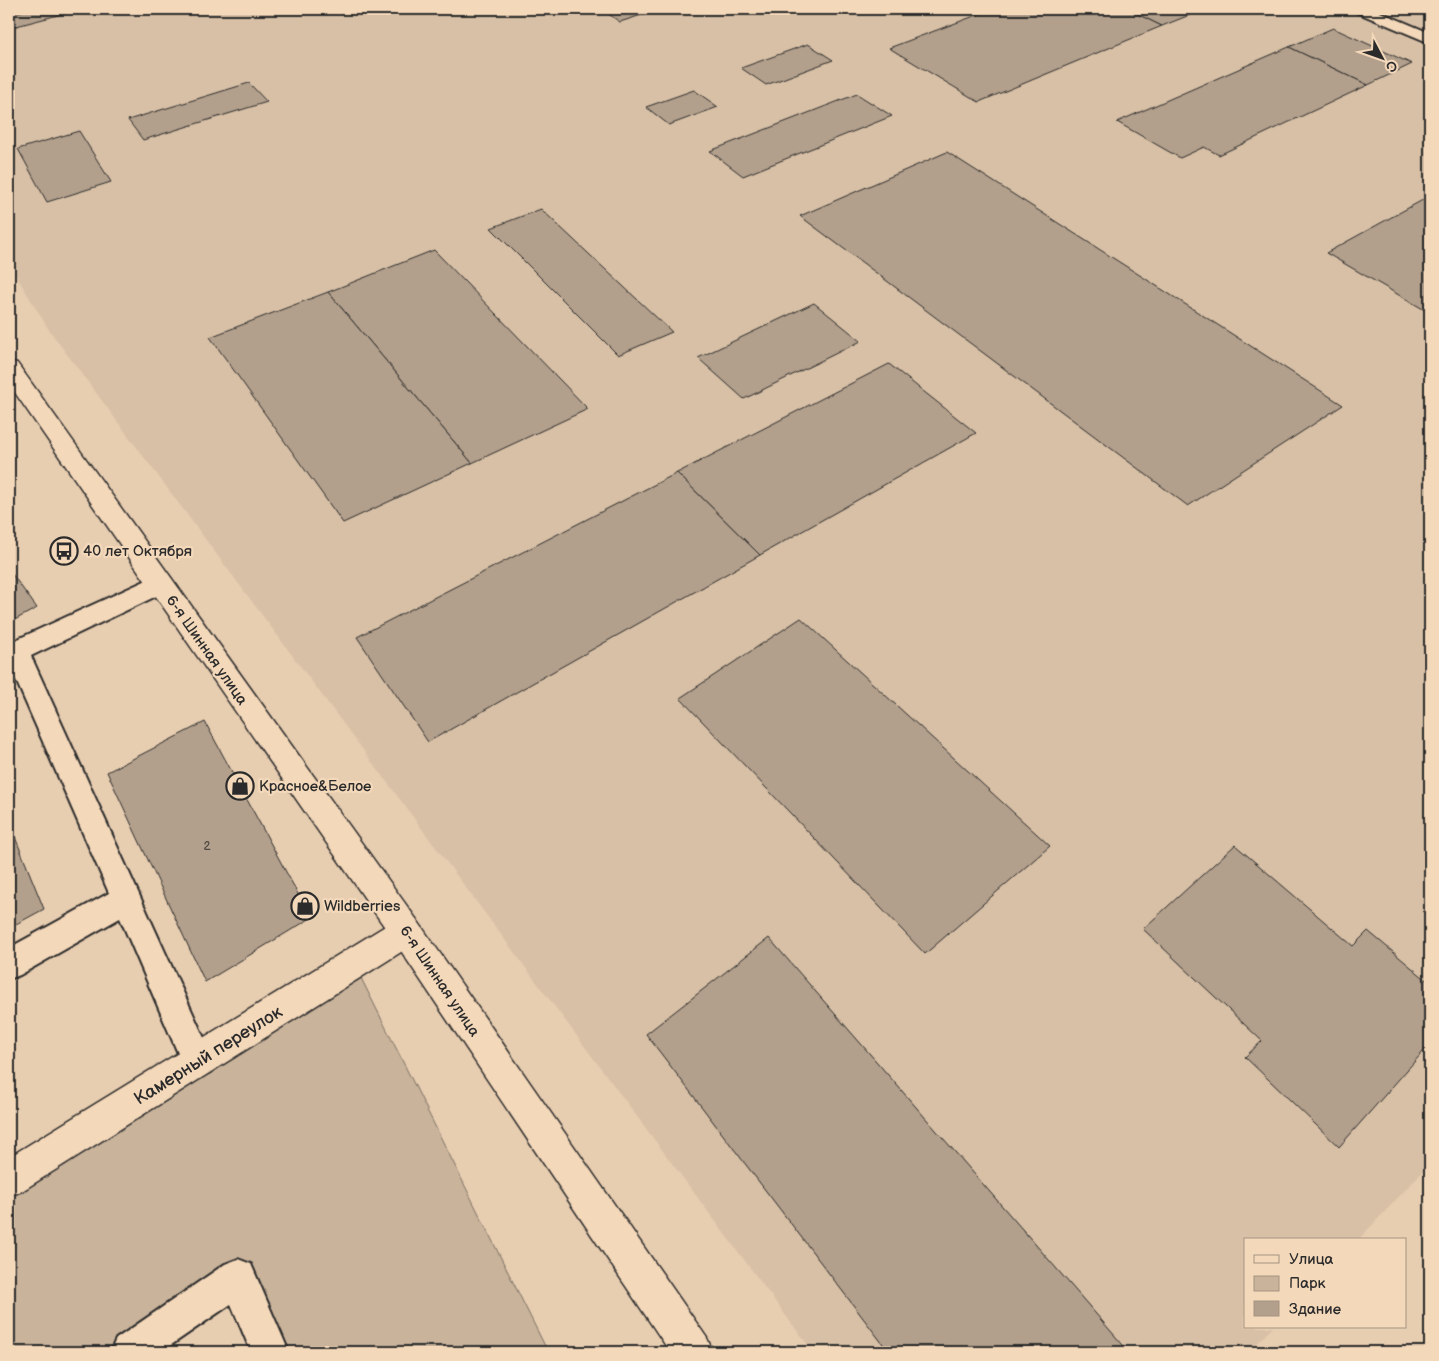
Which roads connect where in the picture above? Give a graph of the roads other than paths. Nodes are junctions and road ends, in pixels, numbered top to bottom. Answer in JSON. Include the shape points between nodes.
{"nodes":[{"id":1,"x":1361,"y":9,"type":"edge"},
{"id":2,"x":1430,"y":38,"type":"edge"},
{"id":3,"x":9,"y":368,"type":"edge"},
{"id":4,"x":160,"y":584,"type":"junction"},
{"id":5,"x":127,"y":898,"type":"junction"},
{"id":6,"x":406,"y":931,"type":"junction"},
{"id":7,"x":9,"y":964,"type":"edge"},
{"id":8,"x":198,"y":1060,"type":"junction"},
{"id":9,"x":9,"y":1178,"type":"edge"},
{"id":10,"x":129,"y":1352,"type":"edge"},
{"id":11,"x":270,"y":1352,"type":"edge"},
{"id":12,"x":693,"y":1352,"type":"edge"}],
"edges":[{"from":1,"to":2,"type":"lane"},
{"from":3,"to":4,"type":"main road","name":"6-я Шинная улица"},
{"from":4,"to":5,"type":"lane","via":[[16,651]]},
{"from":4,"to":6,"type":"main road","name":"6-я Шинная улица"},
{"from":5,"to":7,"type":"lane"},
{"from":5,"to":8,"type":"lane"},
{"from":6,"to":8,"type":"main road","name":"Камерный переулок"},
{"from":6,"to":12,"type":"main road","name":"6-я Шинная улица"},
{"from":8,"to":9,"type":"main road","name":"Камерный переулок"},
{"from":10,"to":11,"type":"lane","via":[[238,1276]]}]}
